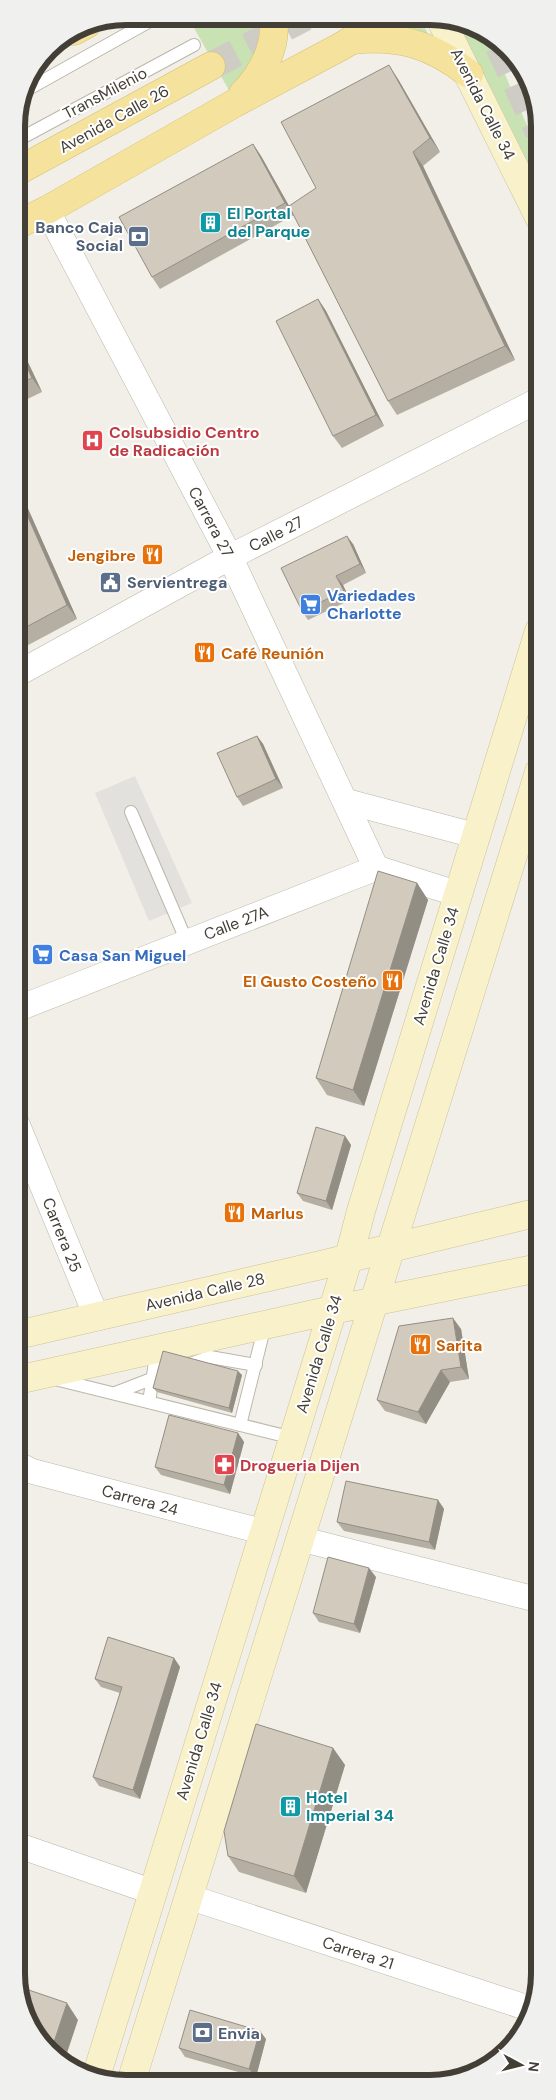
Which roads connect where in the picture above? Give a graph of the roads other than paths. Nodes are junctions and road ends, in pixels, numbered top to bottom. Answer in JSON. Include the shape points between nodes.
{"nodes":[{"id":1,"x":143,"y":25,"type":"edge"},
{"id":2,"x":275,"y":25,"type":"edge"},
{"id":3,"x":367,"y":25,"type":"edge"},
{"id":4,"x":444,"y":26,"type":"edge"},
{"id":5,"x":352,"y":40,"type":"junction"},
{"id":6,"x":194,"y":45,"type":"dead end"},
{"id":7,"x":210,"y":66,"type":"tunnel mouth"},
{"id":8,"x":469,"y":74,"type":"junction"},
{"id":9,"x":33,"y":86,"type":"edge"},
{"id":10,"x":235,"y":103,"type":"junction"},
{"id":11,"x":25,"y":136,"type":"edge"},
{"id":12,"x":25,"y":167,"type":"edge"},
{"id":13,"x":531,"y":201,"type":"edge"},
{"id":14,"x":47,"y":210,"type":"junction"},
{"id":15,"x":25,"y":221,"type":"edge"},
{"id":16,"x":531,"y":404,"type":"edge"},
{"id":17,"x":230,"y":557,"type":"junction"},
{"id":18,"x":531,"y":656,"type":"edge"},
{"id":19,"x":25,"y":670,"type":"edge"},
{"id":20,"x":345,"y":801,"type":"junction"},
{"id":21,"x":531,"y":805,"type":"edge"},
{"id":22,"x":131,"y":812,"type":"dead end"},
{"id":23,"x":476,"y":836,"type":"junction"},
{"id":24,"x":376,"y":868,"type":"junction"},
{"id":25,"x":458,"y":894,"type":"junction"},
{"id":26,"x":187,"y":942,"type":"junction"},
{"id":27,"x":25,"y":1006,"type":"edge"},
{"id":28,"x":25,"y":1143,"type":"edge"},
{"id":29,"x":531,"y":1214,"type":"edge"},
{"id":30,"x":392,"y":1247,"type":"junction"},
{"id":31,"x":349,"y":1257,"type":"junction"},
{"id":32,"x":531,"y":1270,"type":"edge"},
{"id":33,"x":375,"y":1302,"type":"junction"},
{"id":34,"x":332,"y":1310,"type":"junction"},
{"id":35,"x":97,"y":1318,"type":"junction"},
{"id":36,"x":265,"y":1325,"type":"junction"},
{"id":37,"x":25,"y":1333,"type":"edge"},
{"id":38,"x":193,"y":1363,"type":"edge"},
{"id":39,"x":256,"y":1365,"type":"junction"},
{"id":40,"x":157,"y":1367,"type":"junction"},
{"id":41,"x":28,"y":1377,"type":"edge"},
{"id":42,"x":114,"y":1394,"type":"junction"},
{"id":43,"x":149,"y":1402,"type":"junction"},
{"id":44,"x":240,"y":1425,"type":"junction"},
{"id":45,"x":293,"y":1438,"type":"junction"},
{"id":46,"x":25,"y":1468,"type":"edge"},
{"id":47,"x":264,"y":1532,"type":"junction"},
{"id":48,"x":301,"y":1539,"type":"junction"},
{"id":49,"x":531,"y":1598,"type":"edge"},
{"id":50,"x":25,"y":1848,"type":"edge"},
{"id":51,"x":153,"y":1892,"type":"junction"},
{"id":52,"x":189,"y":1897,"type":"junction"},
{"id":53,"x":525,"y":2007,"type":"edge"},
{"id":54,"x":98,"y":2071,"type":"edge"},
{"id":55,"x":133,"y":2075,"type":"edge"}],
"edges":[{"from":1,"to":9,"type":"lane"},
{"from":2,"to":10,"type":"main road","via":[[264,66]]},
{"from":3,"to":5,"type":"main road"},
{"from":4,"to":8,"type":"main road","name":"Avenida Calle 34"},
{"from":5,"to":8,"type":"main road","via":[[374,38],[415,43],[434,50]]},
{"from":5,"to":10,"type":"main road"},
{"from":6,"to":11,"type":"lane","name":"TransMilenio"},
{"from":7,"to":12,"type":"main road","name":"Avenida Calle 26"},
{"from":8,"to":13,"type":"main road","name":"Avenida Calle 34"},
{"from":10,"to":14,"type":"main road"},
{"from":14,"to":15,"type":"main road"},
{"from":14,"to":17,"type":"street","name":"Carrera 27"},
{"from":16,"to":17,"type":"street","name":"Calle 27"},
{"from":17,"to":19,"type":"street","name":"Calle 27"},
{"from":17,"to":20,"type":"street","name":"Carrera 27"},
{"from":18,"to":23,"type":"main road","name":"Avenida Calle 34"},
{"from":20,"to":23,"type":"street"},
{"from":20,"to":24,"type":"street","name":"Carrera 27"},
{"from":21,"to":30,"type":"main road"},
{"from":22,"to":26,"type":"lane"},
{"from":23,"to":25,"type":"main road","name":"Avenida Calle 34"},
{"from":24,"to":25,"type":"street"},
{"from":24,"to":26,"type":"street","name":"Calle 27A"},
{"from":25,"to":31,"type":"main road","name":"Avenida Calle 34"},
{"from":26,"to":27,"type":"street","name":"Calle 27A"},
{"from":28,"to":35,"type":"street","name":"Carrera 25"},
{"from":29,"to":30,"type":"main road","name":"Avenida Calle 28"},
{"from":30,"to":31,"type":"main road","name":"Avenida Calle 28"},
{"from":30,"to":33,"type":"main road"},
{"from":31,"to":34,"type":"main road","name":"Avenida Calle 34"},
{"from":31,"to":35,"type":"main road","name":"Avenida Calle 28"},
{"from":32,"to":33,"type":"main road"},
{"from":33,"to":34,"type":"main road"},
{"from":33,"to":48,"type":"main road"},
{"from":34,"to":36,"type":"main road"},
{"from":34,"to":45,"type":"main road","name":"Avenida Calle 34"},
{"from":35,"to":37,"type":"main road","name":"Avenida Calle 28"},
{"from":36,"to":39,"type":"lane"},
{"from":36,"to":40,"type":"main road"},
{"from":38,"to":39,"type":"lane","via":[[210,1357]]},
{"from":39,"to":44,"type":"lane"},
{"from":40,"to":41,"type":"main road"},
{"from":40,"to":42,"type":"lane"},
{"from":40,"to":43,"type":"lane"},
{"from":41,"to":42,"type":"lane"},
{"from":42,"to":43,"type":"lane"},
{"from":43,"to":44,"type":"lane"},
{"from":44,"to":45,"type":"lane"},
{"from":45,"to":47,"type":"main road","name":"Avenida Calle 34"},
{"from":46,"to":47,"type":"street","name":"Carrera 24"},
{"from":47,"to":51,"type":"main road","name":"Avenida Calle 34"},
{"from":48,"to":49,"type":"street"},
{"from":48,"to":52,"type":"main road"},
{"from":50,"to":51,"type":"street"},
{"from":51,"to":54,"type":"main road","name":"Avenida Calle 34"},
{"from":52,"to":53,"type":"street","name":"Carrera 21"},
{"from":52,"to":55,"type":"main road"}]}
